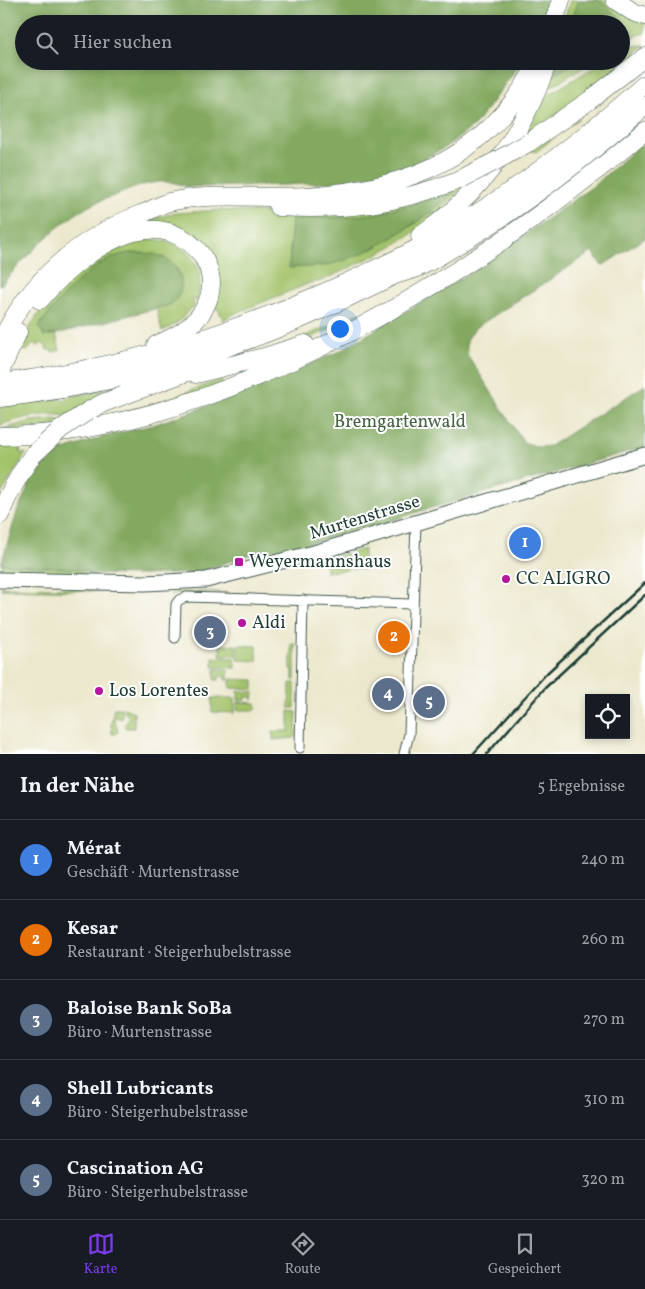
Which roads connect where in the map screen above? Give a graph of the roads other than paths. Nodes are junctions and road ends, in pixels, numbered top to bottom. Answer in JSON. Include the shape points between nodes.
{"nodes":[{"id":1,"x":561,"y":0,"type":"edge"},
{"id":2,"x":566,"y":0,"type":"edge"},
{"id":3,"x":615,"y":0,"type":"edge"},
{"id":4,"x":556,"y":15,"type":"edge"},
{"id":5,"x":562,"y":15,"type":"edge"},
{"id":6,"x":645,"y":16,"type":"edge"},
{"id":7,"x":645,"y":57,"type":"edge"},
{"id":8,"x":630,"y":69,"type":"edge"},
{"id":9,"x":533,"y":70,"type":"edge"},
{"id":10,"x":545,"y":70,"type":"edge"},
{"id":11,"x":628,"y":70,"type":"edge"},
{"id":12,"x":645,"y":84,"type":"edge"},
{"id":13,"x":645,"y":106,"type":"edge"},
{"id":14,"x":645,"y":131,"type":"edge"},
{"id":15,"x":143,"y":213,"type":"junction"},
{"id":16,"x":416,"y":268,"type":"junction"},
{"id":17,"x":454,"y":271,"type":"junction"},
{"id":18,"x":323,"y":293,"type":"junction"},
{"id":19,"x":2,"y":358,"type":"edge"},
{"id":20,"x":66,"y":373,"type":"junction"},
{"id":21,"x":168,"y":379,"type":"junction"},
{"id":22,"x":0,"y":383,"type":"edge"},
{"id":23,"x":0,"y":398,"type":"edge"},
{"id":24,"x":0,"y":436,"type":"edge"},
{"id":25,"x":645,"y":455,"type":"edge"},
{"id":26,"x":0,"y":514,"type":"edge"},
{"id":27,"x":416,"y":522,"type":"junction"},
{"id":28,"x":0,"y":580,"type":"edge"},
{"id":29,"x":303,"y":600,"type":"junction"},
{"id":30,"x":413,"y":604,"type":"junction"},
{"id":31,"x":175,"y":638,"type":"dead end"},
{"id":32,"x":300,"y":748,"type":"dead end"},
{"id":33,"x":404,"y":754,"type":"edge"}],
"edges":[{"from":1,"to":4,"type":"highway"},
{"from":2,"to":5,"type":"highway"},
{"from":3,"to":6,"type":"highway"},
{"from":7,"to":8,"type":"highway","bridge":true},
{"from":9,"to":15,"type":"highway","via":[[515,100],[482,135],[457,154],[413,176],[339,193],[190,199]]},
{"from":10,"to":18,"type":"highway","via":[[517,133],[482,182],[445,218],[408,245]]},
{"from":11,"to":15,"type":"highway","bridge":true,"via":[[528,143],[459,180],[408,197],[365,206],[321,209],[212,204]]},
{"from":12,"to":18,"type":"highway","via":[[552,161],[483,209],[398,260]]},
{"from":13,"to":16,"type":"highway","via":[[521,204]]},
{"from":14,"to":17,"type":"highway","via":[[547,208]]},
{"from":15,"to":19,"type":"highway","via":[[106,229],[58,263],[13,319]]},
{"from":16,"to":21,"type":"highway","via":[[404,281],[361,302],[288,334]]},
{"from":16,"to":23,"type":"highway","via":[[287,325],[201,355],[105,380]]},
{"from":17,"to":21,"type":"highway","via":[[374,314],[317,339],[257,359]]},
{"from":17,"to":24,"type":"highway","via":[[354,331],[217,393],[108,425]]},
{"from":18,"to":20,"type":"highway","via":[[178,347]]},
{"from":19,"to":20,"type":"highway","via":[[46,293],[70,270],[108,243],[132,233],[156,230],[178,235],[195,247],[206,264],[210,291],[204,309],[191,325],[151,347],[97,359]]},
{"from":20,"to":22,"type":"highway"},
{"from":21,"to":26,"type":"highway","bridge":true,"via":[[103,403],[60,429],[32,456],[17,477]]},
{"from":25,"to":27,"type":"main road","name":"Murtenstrasse"},
{"from":27,"to":28,"type":"main road","name":"Murtenstrasse","via":[[314,553],[206,580],[145,583]]},
{"from":27,"to":30,"type":"street"},
{"from":29,"to":30,"type":"street"},
{"from":29,"to":31,"type":"street","via":[[181,599],[176,604]]},
{"from":29,"to":32,"type":"street"},
{"from":30,"to":33,"type":"street","via":[[409,734]]}]}
